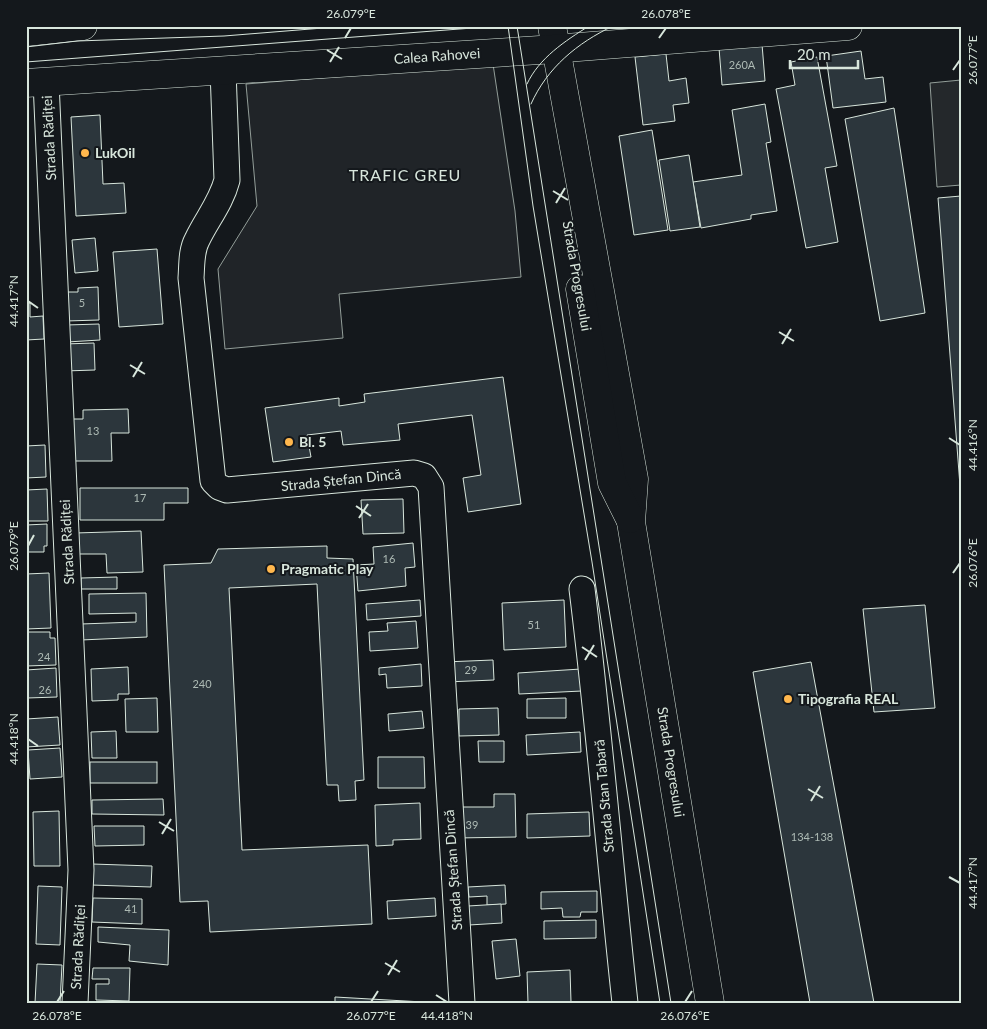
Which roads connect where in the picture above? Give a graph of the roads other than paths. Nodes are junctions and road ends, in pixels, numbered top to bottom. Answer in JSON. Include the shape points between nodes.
{"nodes":[{"id":1,"x":83,"y":26,"type":"edge"},
{"id":2,"x":848,"y":26,"type":"edge"},
{"id":3,"x":26,"y":32,"type":"edge"},
{"id":4,"x":546,"y":38,"type":"edge"},
{"id":5,"x":223,"y":70,"type":"junction"},
{"id":6,"x":36,"y":83,"type":"edge"},
{"id":7,"x":582,"y":588,"type":"dead end"},
{"id":8,"x":75,"y":1003,"type":"edge"},
{"id":9,"x":462,"y":1003,"type":"edge"},
{"id":10,"x":625,"y":1003,"type":"edge"},
{"id":11,"x":710,"y":1003,"type":"edge"}],
"edges":[{"from":1,"to":3,"type":"main road"},
{"from":2,"to":4,"type":"main road","name":"Calea Rahovei"},
{"from":4,"to":5,"type":"main road","name":"Calea Rahovei"},
{"from":4,"to":11,"type":"main road","name":"Strada Progresului","via":[[612,483],[631,522]]},
{"from":5,"to":6,"type":"main road","name":"Calea Rahovei"},
{"from":5,"to":9,"type":"street","name":"Strada Ștefan Dincă","via":[[227,180],[222,198],[196,241],[191,278],[213,481],[227,490],[414,473],[424,476],[431,487]]},
{"from":6,"to":8,"type":"street","name":"Strada Rădiței","via":[[81,870]]},
{"from":7,"to":10,"type":"street","name":"Strada Stan Tabară"}]}
